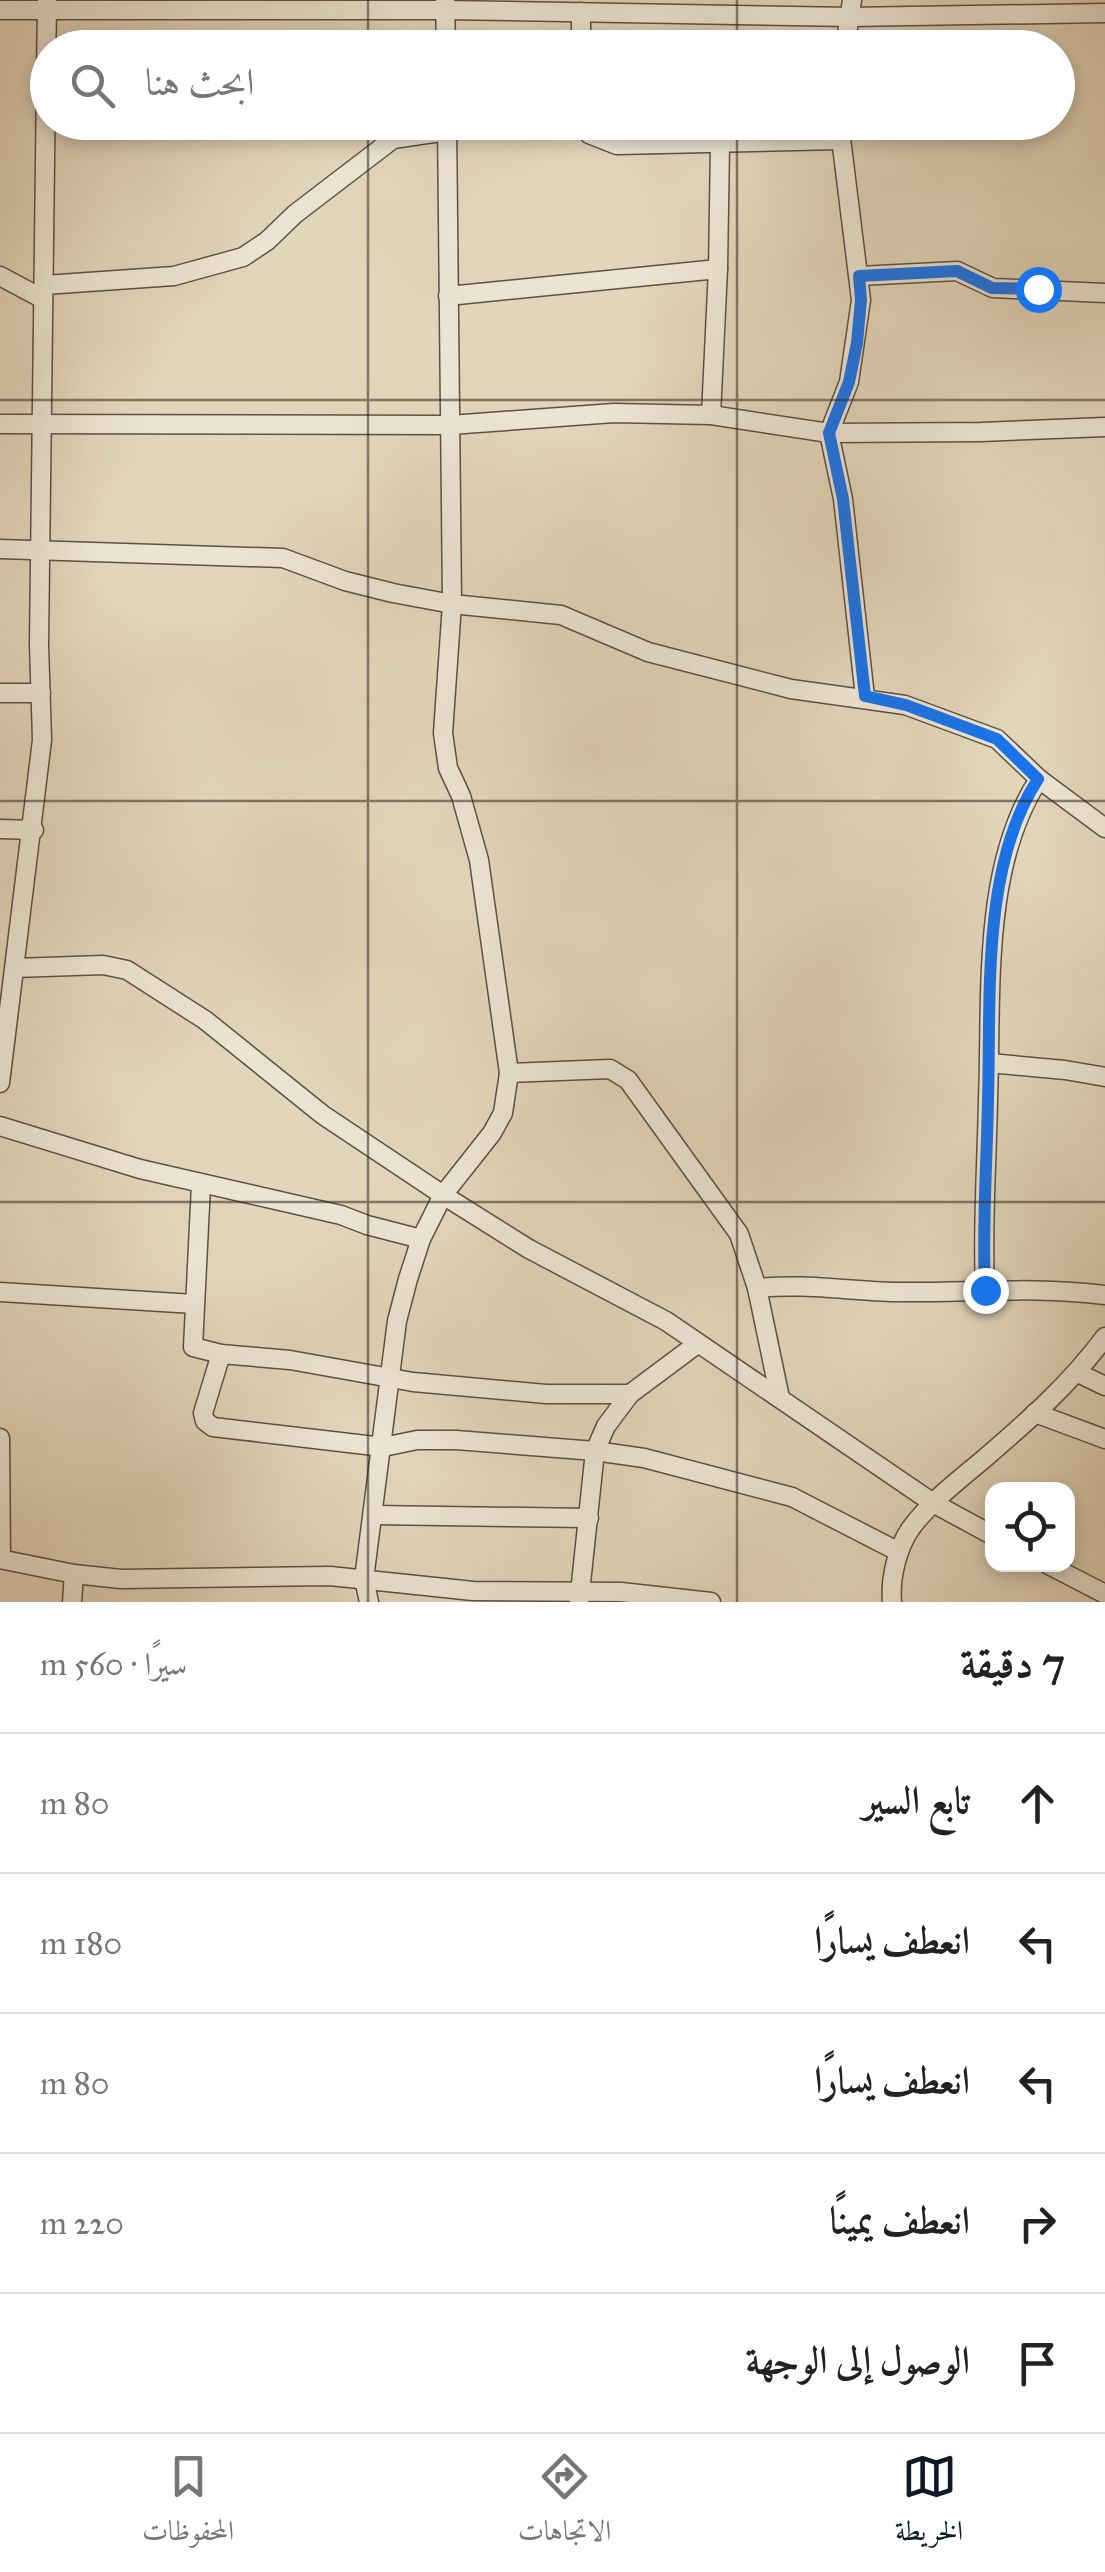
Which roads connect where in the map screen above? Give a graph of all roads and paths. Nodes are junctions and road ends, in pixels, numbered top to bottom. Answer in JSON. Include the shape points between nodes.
{"nodes":[{"id":1,"x":46,"y":5,"type":"edge"},
{"id":2,"x":314,"y":5,"type":"edge"},
{"id":3,"x":445,"y":5,"type":"edge"},
{"id":4,"x":724,"y":7,"type":"edge"},
{"id":5,"x":851,"y":9,"type":"edge"},
{"id":6,"x":0,"y":10,"type":"edge"},
{"id":7,"x":581,"y":12,"type":"junction"},
{"id":8,"x":1105,"y":13,"type":"edge"},
{"id":9,"x":46,"y":30,"type":"edge"},
{"id":10,"x":446,"y":30,"type":"edge"},
{"id":11,"x":581,"y":30,"type":"edge"},
{"id":12,"x":45,"y":140,"type":"edge"},
{"id":13,"x":390,"y":140,"type":"edge"},
{"id":14,"x":447,"y":140,"type":"edge"},
{"id":15,"x":604,"y":140,"type":"edge"},
{"id":16,"x":757,"y":140,"type":"edge"},
{"id":17,"x":840,"y":140,"type":"edge"},
{"id":18,"x":720,"y":144,"type":"junction"},
{"id":19,"x":718,"y":269,"type":"junction"},
{"id":20,"x":0,"y":276,"type":"edge"},
{"id":21,"x":859,"y":276,"type":"junction"},
{"id":22,"x":44,"y":292,"type":"junction"},
{"id":23,"x":1105,"y":292,"type":"edge"},
{"id":24,"x":448,"y":296,"type":"junction"},
{"id":25,"x":711,"y":415,"type":"junction"},
{"id":26,"x":0,"y":424,"type":"edge"},
{"id":27,"x":44,"y":425,"type":"junction"},
{"id":28,"x":450,"y":425,"type":"junction"},
{"id":29,"x":1105,"y":427,"type":"edge"},
{"id":30,"x":829,"y":433,"type":"junction"},
{"id":31,"x":0,"y":549,"type":"edge"},
{"id":32,"x":40,"y":550,"type":"junction"},
{"id":33,"x":452,"y":604,"type":"junction"},
{"id":34,"x":0,"y":693,"type":"edge"},
{"id":35,"x":41,"y":694,"type":"junction"},
{"id":36,"x":865,"y":696,"type":"junction"},
{"id":37,"x":1038,"y":779,"type":"junction"},
{"id":38,"x":1105,"y":828,"type":"edge"},
{"id":39,"x":0,"y":829,"type":"edge"},
{"id":40,"x":34,"y":830,"type":"junction"},
{"id":41,"x":15,"y":968,"type":"junction"},
{"id":42,"x":990,"y":1064,"type":"junction"},
{"id":43,"x":508,"y":1073,"type":"junction"},
{"id":44,"x":1105,"y":1078,"type":"edge"},
{"id":45,"x":0,"y":1084,"type":"edge"},
{"id":46,"x":0,"y":1126,"type":"edge"},
{"id":47,"x":201,"y":1185,"type":"junction"},
{"id":48,"x":443,"y":1195,"type":"junction"},
{"id":49,"x":422,"y":1240,"type":"junction"},
{"id":50,"x":757,"y":1288,"type":"junction"},
{"id":51,"x":985,"y":1290,"type":"junction"},
{"id":52,"x":0,"y":1292,"type":"edge"},
{"id":53,"x":1105,"y":1295,"type":"edge"},
{"id":54,"x":194,"y":1304,"type":"junction"},
{"id":55,"x":1105,"y":1337,"type":"edge"},
{"id":56,"x":698,"y":1344,"type":"junction"},
{"id":57,"x":221,"y":1354,"type":"junction"},
{"id":58,"x":1078,"y":1374,"type":"junction"},
{"id":59,"x":388,"y":1378,"type":"junction"},
{"id":60,"x":1105,"y":1386,"type":"edge"},
{"id":61,"x":630,"y":1394,"type":"junction"},
{"id":62,"x":780,"y":1398,"type":"junction"},
{"id":63,"x":1035,"y":1413,"type":"junction"},
{"id":64,"x":0,"y":1438,"type":"edge"},
{"id":65,"x":1105,"y":1439,"type":"edge"},
{"id":66,"x":382,"y":1447,"type":"junction"},
{"id":67,"x":595,"y":1451,"type":"junction"},
{"id":68,"x":932,"y":1504,"type":"junction"},
{"id":69,"x":373,"y":1516,"type":"junction"},
{"id":70,"x":590,"y":1518,"type":"junction"},
{"id":71,"x":985,"y":1532,"type":"edge"},
{"id":72,"x":899,"y":1552,"type":"junction"},
{"id":73,"x":0,"y":1559,"type":"edge"},
{"id":74,"x":1062,"y":1572,"type":"edge"},
{"id":75,"x":74,"y":1574,"type":"junction"},
{"id":76,"x":364,"y":1579,"type":"junction"},
{"id":77,"x":1105,"y":1594,"type":"edge"},
{"id":78,"x":580,"y":1596,"type":"edge"},
{"id":79,"x":72,"y":1602,"type":"edge"},
{"id":80,"x":369,"y":1602,"type":"edge"},
{"id":81,"x":711,"y":1602,"type":"edge"},
{"id":82,"x":892,"y":1602,"type":"edge"}],
"edges":[{"from":1,"to":2,"type":"street"},
{"from":1,"to":6,"type":"street"},
{"from":1,"to":9,"type":"street"},
{"from":2,"to":3,"type":"street"},
{"from":3,"to":7,"type":"street"},
{"from":3,"to":10,"type":"street"},
{"from":4,"to":5,"type":"street"},
{"from":4,"to":7,"type":"street"},
{"from":5,"to":8,"type":"street"},
{"from":7,"to":11,"type":"street"},
{"from":12,"to":22,"type":"street"},
{"from":13,"to":22,"type":"street","via":[[243,257],[174,276]]},
{"from":14,"to":24,"type":"street"},
{"from":15,"to":18,"type":"street"},
{"from":16,"to":18,"type":"street"},
{"from":17,"to":21,"type":"street"},
{"from":18,"to":19,"type":"street"},
{"from":19,"to":24,"type":"street"},
{"from":19,"to":25,"type":"street"},
{"from":20,"to":22,"type":"street"},
{"from":21,"to":23,"type":"street","via":[[957,271],[992,288]]},
{"from":21,"to":30,"type":"street","via":[[857,343]]},
{"from":22,"to":27,"type":"street"},
{"from":24,"to":28,"type":"street"},
{"from":25,"to":28,"type":"street","via":[[614,413]]},
{"from":25,"to":30,"type":"street"},
{"from":26,"to":27,"type":"street"},
{"from":27,"to":28,"type":"street"},
{"from":27,"to":32,"type":"street"},
{"from":28,"to":33,"type":"street"},
{"from":29,"to":30,"type":"street"},
{"from":30,"to":36,"type":"street"},
{"from":31,"to":32,"type":"street"},
{"from":32,"to":33,"type":"street","via":[[284,558],[345,581]]},
{"from":32,"to":35,"type":"street"},
{"from":33,"to":36,"type":"street","via":[[562,615],[664,656],[791,688]]},
{"from":33,"to":43,"type":"street","via":[[443,733],[479,860]]},
{"from":34,"to":35,"type":"street"},
{"from":35,"to":40,"type":"street"},
{"from":36,"to":37,"type":"street","via":[[997,739]]},
{"from":37,"to":38,"type":"street"},
{"from":37,"to":42,"type":"street","via":[[1018,814],[1005,859],[994,932]]},
{"from":39,"to":40,"type":"street"},
{"from":40,"to":41,"type":"street"},
{"from":41,"to":45,"type":"street"},
{"from":41,"to":48,"type":"street","via":[[102,964],[127,970]]},
{"from":42,"to":44,"type":"street"},
{"from":42,"to":51,"type":"street"},
{"from":43,"to":48,"type":"street","via":[[504,1113]]},
{"from":43,"to":50,"type":"street","via":[[610,1069],[628,1080],[739,1234]]},
{"from":46,"to":47,"type":"street"},
{"from":47,"to":49,"type":"street","via":[[341,1214]]},
{"from":47,"to":54,"type":"street"},
{"from":48,"to":49,"type":"street"},
{"from":48,"to":56,"type":"street"},
{"from":49,"to":59,"type":"street","via":[[396,1321]]},
{"from":50,"to":51,"type":"street"},
{"from":50,"to":62,"type":"street"},
{"from":51,"to":53,"type":"street"},
{"from":52,"to":54,"type":"street"},
{"from":54,"to":57,"type":"street","via":[[194,1346]]},
{"from":55,"to":58,"type":"street"},
{"from":56,"to":61,"type":"street"},
{"from":56,"to":62,"type":"street"},
{"from":57,"to":59,"type":"street"},
{"from":57,"to":66,"type":"street","via":[[203,1413],[213,1427]]},
{"from":58,"to":60,"type":"street"},
{"from":58,"to":63,"type":"street"},
{"from":59,"to":61,"type":"street","via":[[546,1394]]},
{"from":59,"to":66,"type":"street"},
{"from":61,"to":67,"type":"street"},
{"from":62,"to":68,"type":"street"},
{"from":63,"to":65,"type":"street"},
{"from":63,"to":68,"type":"street"},
{"from":64,"to":73,"type":"street"},
{"from":66,"to":67,"type":"street","via":[[456,1440]]},
{"from":66,"to":69,"type":"street"},
{"from":67,"to":70,"type":"street"},
{"from":67,"to":72,"type":"street","via":[[792,1497]]},
{"from":68,"to":71,"type":"street"},
{"from":68,"to":72,"type":"street"},
{"from":69,"to":70,"type":"street"},
{"from":69,"to":76,"type":"street"},
{"from":70,"to":78,"type":"street"},
{"from":72,"to":82,"type":"street"},
{"from":73,"to":75,"type":"street"},
{"from":74,"to":77,"type":"street"},
{"from":75,"to":76,"type":"street","via":[[120,1580]]},
{"from":75,"to":79,"type":"street"},
{"from":76,"to":78,"type":"street"},
{"from":76,"to":80,"type":"street"},
{"from":78,"to":81,"type":"street","via":[[637,1593]]}]}
